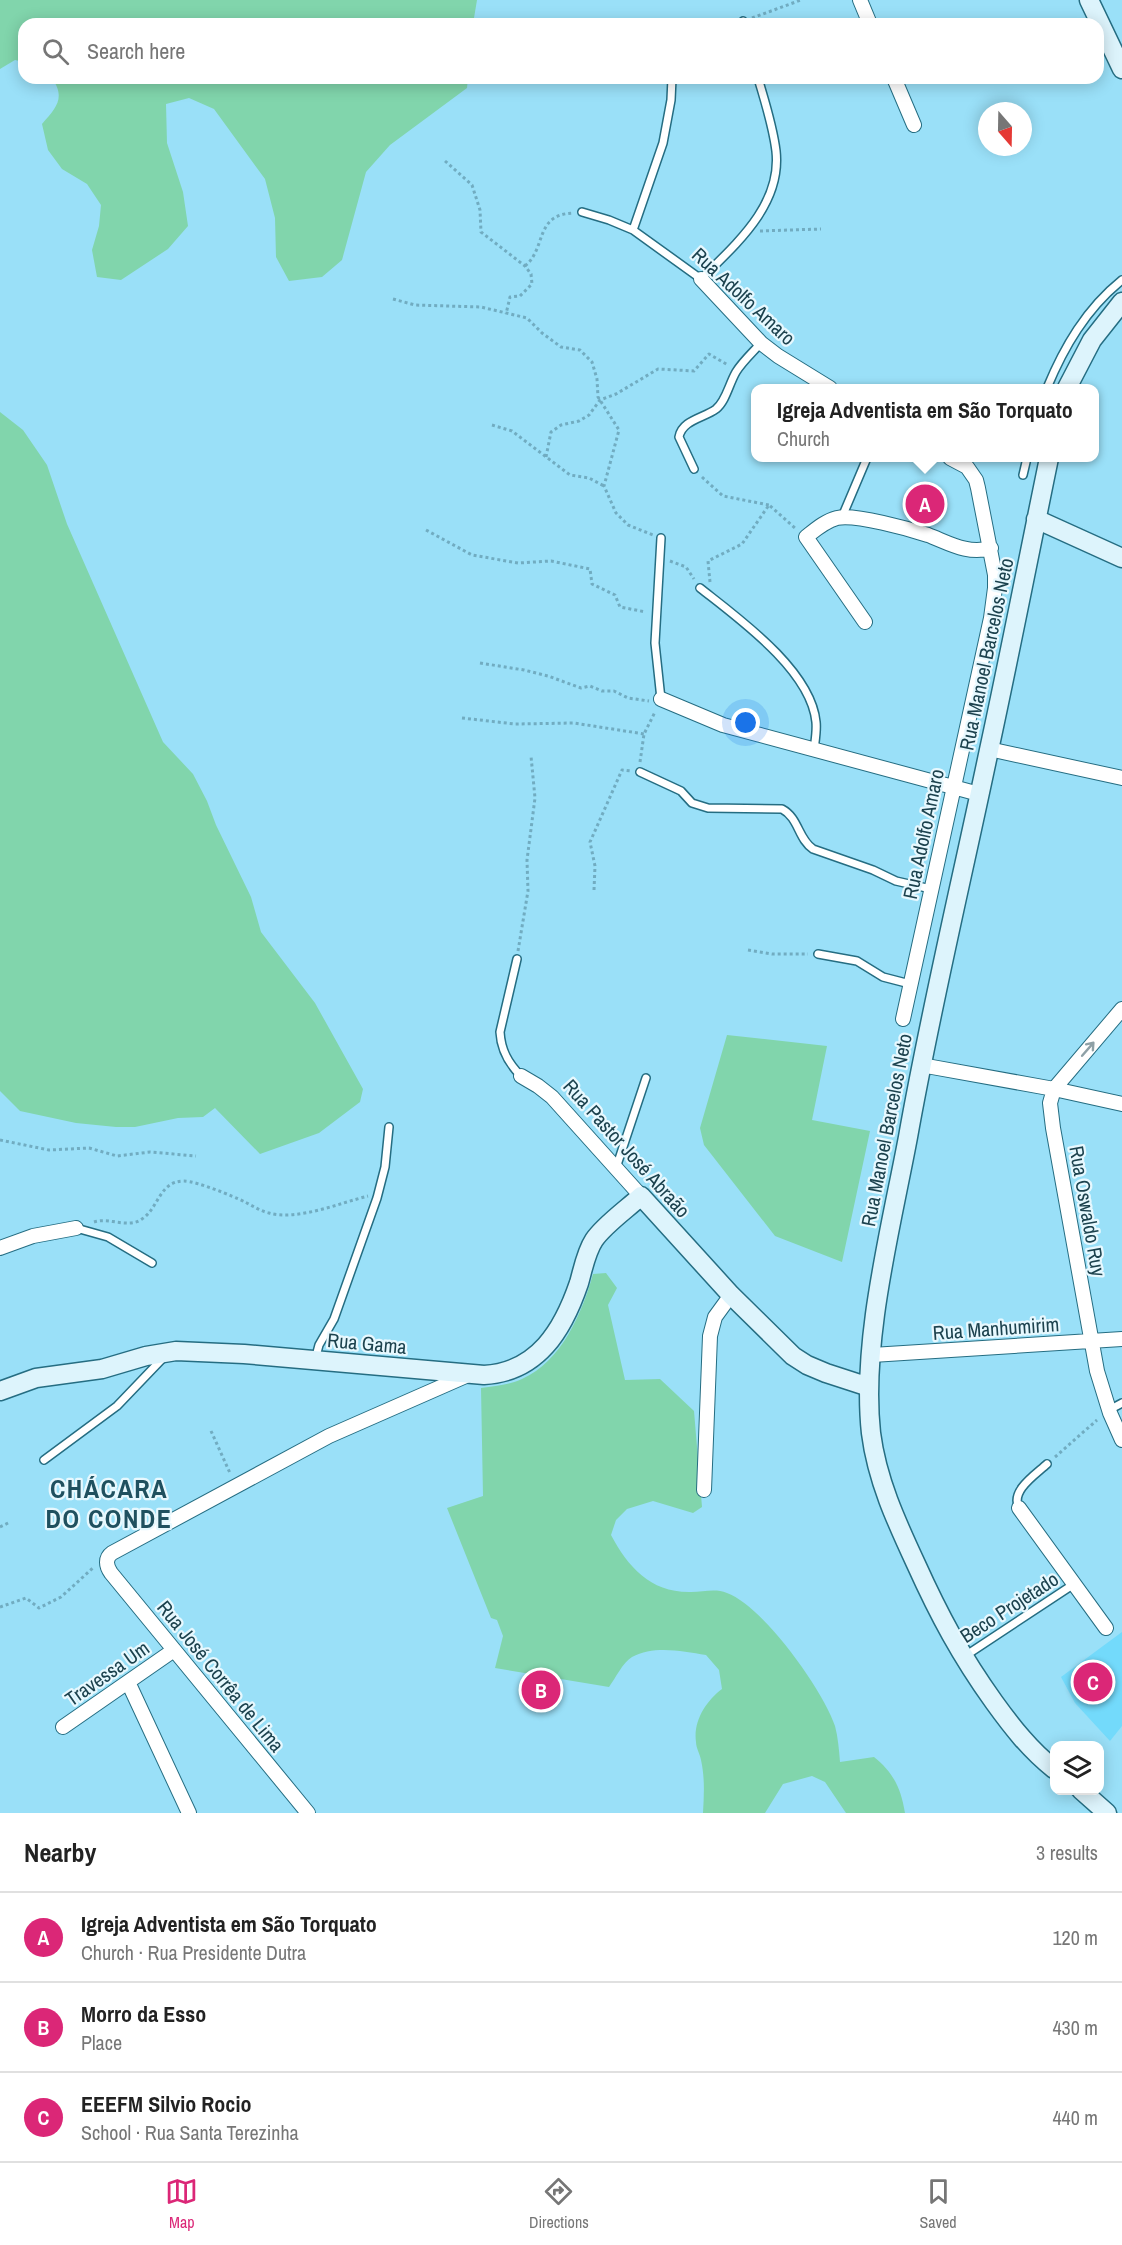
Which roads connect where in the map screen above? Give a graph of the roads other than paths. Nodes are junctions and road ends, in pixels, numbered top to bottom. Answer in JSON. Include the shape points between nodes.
{"nodes":[{"id":1,"x":860,"y":0,"type":"edge"},
{"id":2,"x":1089,"y":0,"type":"edge"},
{"id":3,"x":868,"y":18,"type":"edge"},
{"id":4,"x":1098,"y":18,"type":"edge"},
{"id":5,"x":1104,"y":31,"type":"edge"},
{"id":6,"x":1122,"y":68,"type":"edge"},
{"id":7,"x":671,"y":84,"type":"edge"},
{"id":8,"x":759,"y":84,"type":"edge"},
{"id":9,"x":897,"y":84,"type":"edge"},
{"id":10,"x":914,"y":125,"type":"dead end"},
{"id":11,"x":582,"y":213,"type":"road end"},
{"id":12,"x":633,"y":230,"type":"junction"},
{"id":13,"x":701,"y":279,"type":"junction"},
{"id":14,"x":1122,"y":280,"type":"edge"},
{"id":15,"x":1120,"y":308,"type":"edge"},
{"id":16,"x":761,"y":343,"type":"junction"},
{"id":17,"x":824,"y":384,"type":"edge"},
{"id":18,"x":1049,"y":384,"type":"edge"},
{"id":19,"x":1069,"y":384,"type":"edge"},
{"id":20,"x":865,"y":462,"type":"edge"},
{"id":21,"x":958,"y":462,"type":"edge"},
{"id":22,"x":1026,"y":462,"type":"edge"},
{"id":23,"x":1048,"y":462,"type":"edge"},
{"id":24,"x":694,"y":469,"type":"road end"},
{"id":25,"x":1023,"y":475,"type":"dead end"},
{"id":26,"x":842,"y":517,"type":"junction"},
{"id":27,"x":1036,"y":519,"type":"junction"},
{"id":28,"x":661,"y":538,"type":"road end"},
{"id":29,"x":991,"y":548,"type":"junction"},
{"id":30,"x":1122,"y":558,"type":"edge"},
{"id":31,"x":700,"y":588,"type":"road end"},
{"id":32,"x":865,"y":622,"type":"dead end"},
{"id":33,"x":661,"y":699,"type":"joint"},
{"id":34,"x":989,"y":749,"type":"junction"},
{"id":35,"x":814,"y":750,"type":"junction"},
{"id":36,"x":640,"y":772,"type":"road end"},
{"id":37,"x":1122,"y":778,"type":"edge"},
{"id":38,"x":954,"y":787,"type":"junction"},
{"id":39,"x":980,"y":794,"type":"junction"},
{"id":40,"x":931,"y":889,"type":"junction"},
{"id":41,"x":818,"y":954,"type":"road end"},
{"id":42,"x":517,"y":959,"type":"road end"},
{"id":43,"x":910,"y":984,"type":"junction"},
{"id":44,"x":1119,"y":1017,"type":"edge"},
{"id":45,"x":903,"y":1018,"type":"dead end"},
{"id":46,"x":921,"y":1065,"type":"junction"},
{"id":47,"x":521,"y":1076,"type":"joint"},
{"id":48,"x":646,"y":1078,"type":"dead end"},
{"id":49,"x":1029,"y":1084,"type":"junction"},
{"id":50,"x":1054,"y":1089,"type":"junction"},
{"id":51,"x":1122,"y":1104,"type":"edge"},
{"id":52,"x":1051,"y":1119,"type":"junction"},
{"id":53,"x":388,"y":1126,"type":"dead end"},
{"id":54,"x":616,"y":1168,"type":"junction"},
{"id":55,"x":641,"y":1196,"type":"junction"},
{"id":56,"x":76,"y":1228,"type":"joint"},
{"id":57,"x":0,"y":1248,"type":"edge"},
{"id":58,"x":152,"y":1263,"type":"dead end"},
{"id":59,"x":731,"y":1295,"type":"junction"},
{"id":60,"x":1122,"y":1339,"type":"edge"},
{"id":61,"x":1091,"y":1341,"type":"junction"},
{"id":62,"x":169,"y":1352,"type":"junction"},
{"id":63,"x":872,"y":1355,"type":"junction"},
{"id":64,"x":314,"y":1361,"type":"junction"},
{"id":65,"x":470,"y":1374,"type":"junction"},
{"id":66,"x":870,"y":1386,"type":"junction"},
{"id":67,"x":0,"y":1391,"type":"edge"},
{"id":68,"x":1122,"y":1403,"type":"edge"},
{"id":69,"x":1109,"y":1410,"type":"junction"},
{"id":70,"x":1122,"y":1440,"type":"edge"},
{"id":71,"x":44,"y":1460,"type":"dead end"},
{"id":72,"x":1047,"y":1464,"type":"road end"},
{"id":73,"x":704,"y":1490,"type":"dead end"},
{"id":74,"x":1019,"y":1508,"type":"joint"},
{"id":75,"x":1074,"y":1584,"type":"junction"},
{"id":76,"x":1106,"y":1628,"type":"dead end"},
{"id":77,"x":174,"y":1650,"type":"junction"},
{"id":78,"x":963,"y":1658,"type":"junction"},
{"id":79,"x":128,"y":1682,"type":"junction"},
{"id":80,"x":63,"y":1727,"type":"dead end"},
{"id":81,"x":1050,"y":1766,"type":"edge"},
{"id":82,"x":1086,"y":1795,"type":"edge"},
{"id":83,"x":189,"y":1813,"type":"edge"},
{"id":84,"x":308,"y":1813,"type":"edge"},
{"id":85,"x":1107,"y":1813,"type":"edge"}],
"edges":[{"from":1,"to":3,"type":"street"},
{"from":2,"to":4,"type":"street"},
{"from":5,"to":6,"type":"street"},
{"from":7,"to":12,"type":"lane","via":[[663,142]]},
{"from":8,"to":13,"type":"lane","via":[[776,153],[774,181],[765,206],[749,231]]},
{"from":9,"to":10,"type":"street"},
{"from":11,"to":12,"type":"lane","name":"Rua Adolfo Amaro"},
{"from":12,"to":13,"type":"lane","name":"Rua Adolfo Amaro"},
{"from":13,"to":16,"type":"street","name":"Rua Adolfo Amaro"},
{"from":14,"to":18,"type":"lane","via":[[1074,333]]},
{"from":15,"to":19,"type":"street","via":[[1092,340]]},
{"from":16,"to":17,"type":"street","name":"Rua Adolfo Amaro"},
{"from":16,"to":24,"type":"lane","via":[[737,370],[721,404],[680,431],[679,437]]},
{"from":20,"to":26,"type":"lane"},
{"from":21,"to":29,"type":"street","name":"Rua Adolfo Amaro","via":[[967,467],[976,480]]},
{"from":22,"to":25,"type":"lane"},
{"from":23,"to":27,"type":"street","name":"Rua Manoel Barcelos Neto"},
{"from":26,"to":29,"type":"street","via":[[894,526],[968,550]]},
{"from":26,"to":32,"type":"street","via":[[806,537]]},
{"from":27,"to":30,"type":"street"},
{"from":27,"to":34,"type":"street","name":"Rua Manoel Barcelos Neto"},
{"from":28,"to":33,"type":"lane","via":[[655,643]]},
{"from":29,"to":38,"type":"street","name":"Rua Adolfo Amaro","via":[[994,604]]},
{"from":31,"to":35,"type":"lane","via":[[754,629],[802,685],[816,723]]},
{"from":33,"to":35,"type":"street","via":[[723,725]]},
{"from":34,"to":37,"type":"street"},
{"from":34,"to":39,"type":"street","name":"Rua Manoel Barcelos Neto"},
{"from":35,"to":38,"type":"street"},
{"from":36,"to":40,"type":"lane","via":[[681,791],[692,803],[708,808],[782,809],[792,815],[805,843],[813,849],[896,881]]},
{"from":38,"to":39,"type":"street"},
{"from":38,"to":40,"type":"street","name":"Rua Adolfo Amaro"},
{"from":39,"to":46,"type":"street","name":"Rua Manoel Barcelos Neto"},
{"from":40,"to":43,"type":"street","name":"Rua Adolfo Amaro"},
{"from":41,"to":43,"type":"lane","via":[[857,961],[883,977]]},
{"from":42,"to":47,"type":"lane","name":"Rua Pastor José Abraão","via":[[500,1041],[507,1059]]},
{"from":43,"to":45,"type":"street","name":"Rua Adolfo Amaro"},
{"from":50,"to":44,"type":"street","one_way":true},
{"from":46,"to":49,"type":"street"},
{"from":46,"to":63,"type":"street","name":"Rua Manoel Barcelos Neto","via":[[878,1297]]},
{"from":47,"to":54,"type":"street","name":"Rua Pastor José Abraão","via":[[552,1097]]},
{"from":48,"to":54,"type":"lane"},
{"from":49,"to":50,"type":"street"},
{"from":49,"to":52,"type":"street","via":[[1046,1102]]},
{"from":50,"to":51,"type":"street"},
{"from":50,"to":52,"type":"street","name":"Rua Oswaldo Ruy","via":[[1050,1098]]},
{"from":52,"to":61,"type":"street","name":"Rua Oswaldo Ruy"},
{"from":53,"to":64,"type":"lane","via":[[378,1194],[334,1318]]},
{"from":54,"to":55,"type":"street","name":"Rua Pastor José Abraão"},
{"from":55,"to":59,"type":"street","name":"Rua Pastor José Abraão"},
{"from":55,"to":65,"type":"street","name":"Rua Gama","via":[[594,1241],[567,1312],[538,1355],[507,1372]]},
{"from":56,"to":57,"type":"street","via":[[33,1236]]},
{"from":56,"to":58,"type":"lane","via":[[108,1237]]},
{"from":59,"to":66,"type":"street","name":"Rua Pastor José Abraão","via":[[800,1360],[826,1373]]},
{"from":59,"to":73,"type":"street","via":[[715,1317],[710,1336]]},
{"from":60,"to":61,"type":"street","name":"Rua Manhumirim"},
{"from":61,"to":63,"type":"street","name":"Rua Manhumirim"},
{"from":61,"to":69,"type":"street","name":"Rua Oswaldo Ruy"},
{"from":62,"to":64,"type":"street","name":"Rua Gama"},
{"from":62,"to":67,"type":"street","name":"Rua Gama","via":[[102,1369],[36,1378]]},
{"from":62,"to":71,"type":"lane","via":[[117,1406]]},
{"from":63,"to":66,"type":"street","name":"Rua Manoel Barcelos Neto"},
{"from":64,"to":65,"type":"street","name":"Rua Gama"},
{"from":65,"to":77,"type":"street","name":"Rua José Corrêa de Lima","via":[[329,1436],[112,1553],[106,1563],[111,1573]]},
{"from":66,"to":78,"type":"street","name":"Rua Manoel Barcelos Neto","via":[[871,1433],[886,1495],[940,1618]]},
{"from":68,"to":69,"type":"lane"},
{"from":69,"to":70,"type":"street","name":"Rua Oswaldo Ruy"},
{"from":72,"to":74,"type":"lane","via":[[1017,1495]]},
{"from":74,"to":75,"type":"street"},
{"from":75,"to":76,"type":"street"},
{"from":75,"to":78,"type":"lane","name":"Beco Projetado"},
{"from":77,"to":79,"type":"street","name":"Travessa Um"},
{"from":77,"to":84,"type":"street","name":"Rua José Corrêa de Lima"},
{"from":78,"to":81,"type":"street","name":"Rua Manoel Barcelos Neto","via":[[1012,1726]]},
{"from":79,"to":80,"type":"street","name":"Travessa Um"},
{"from":79,"to":83,"type":"street"},
{"from":82,"to":85,"type":"street"}]}
